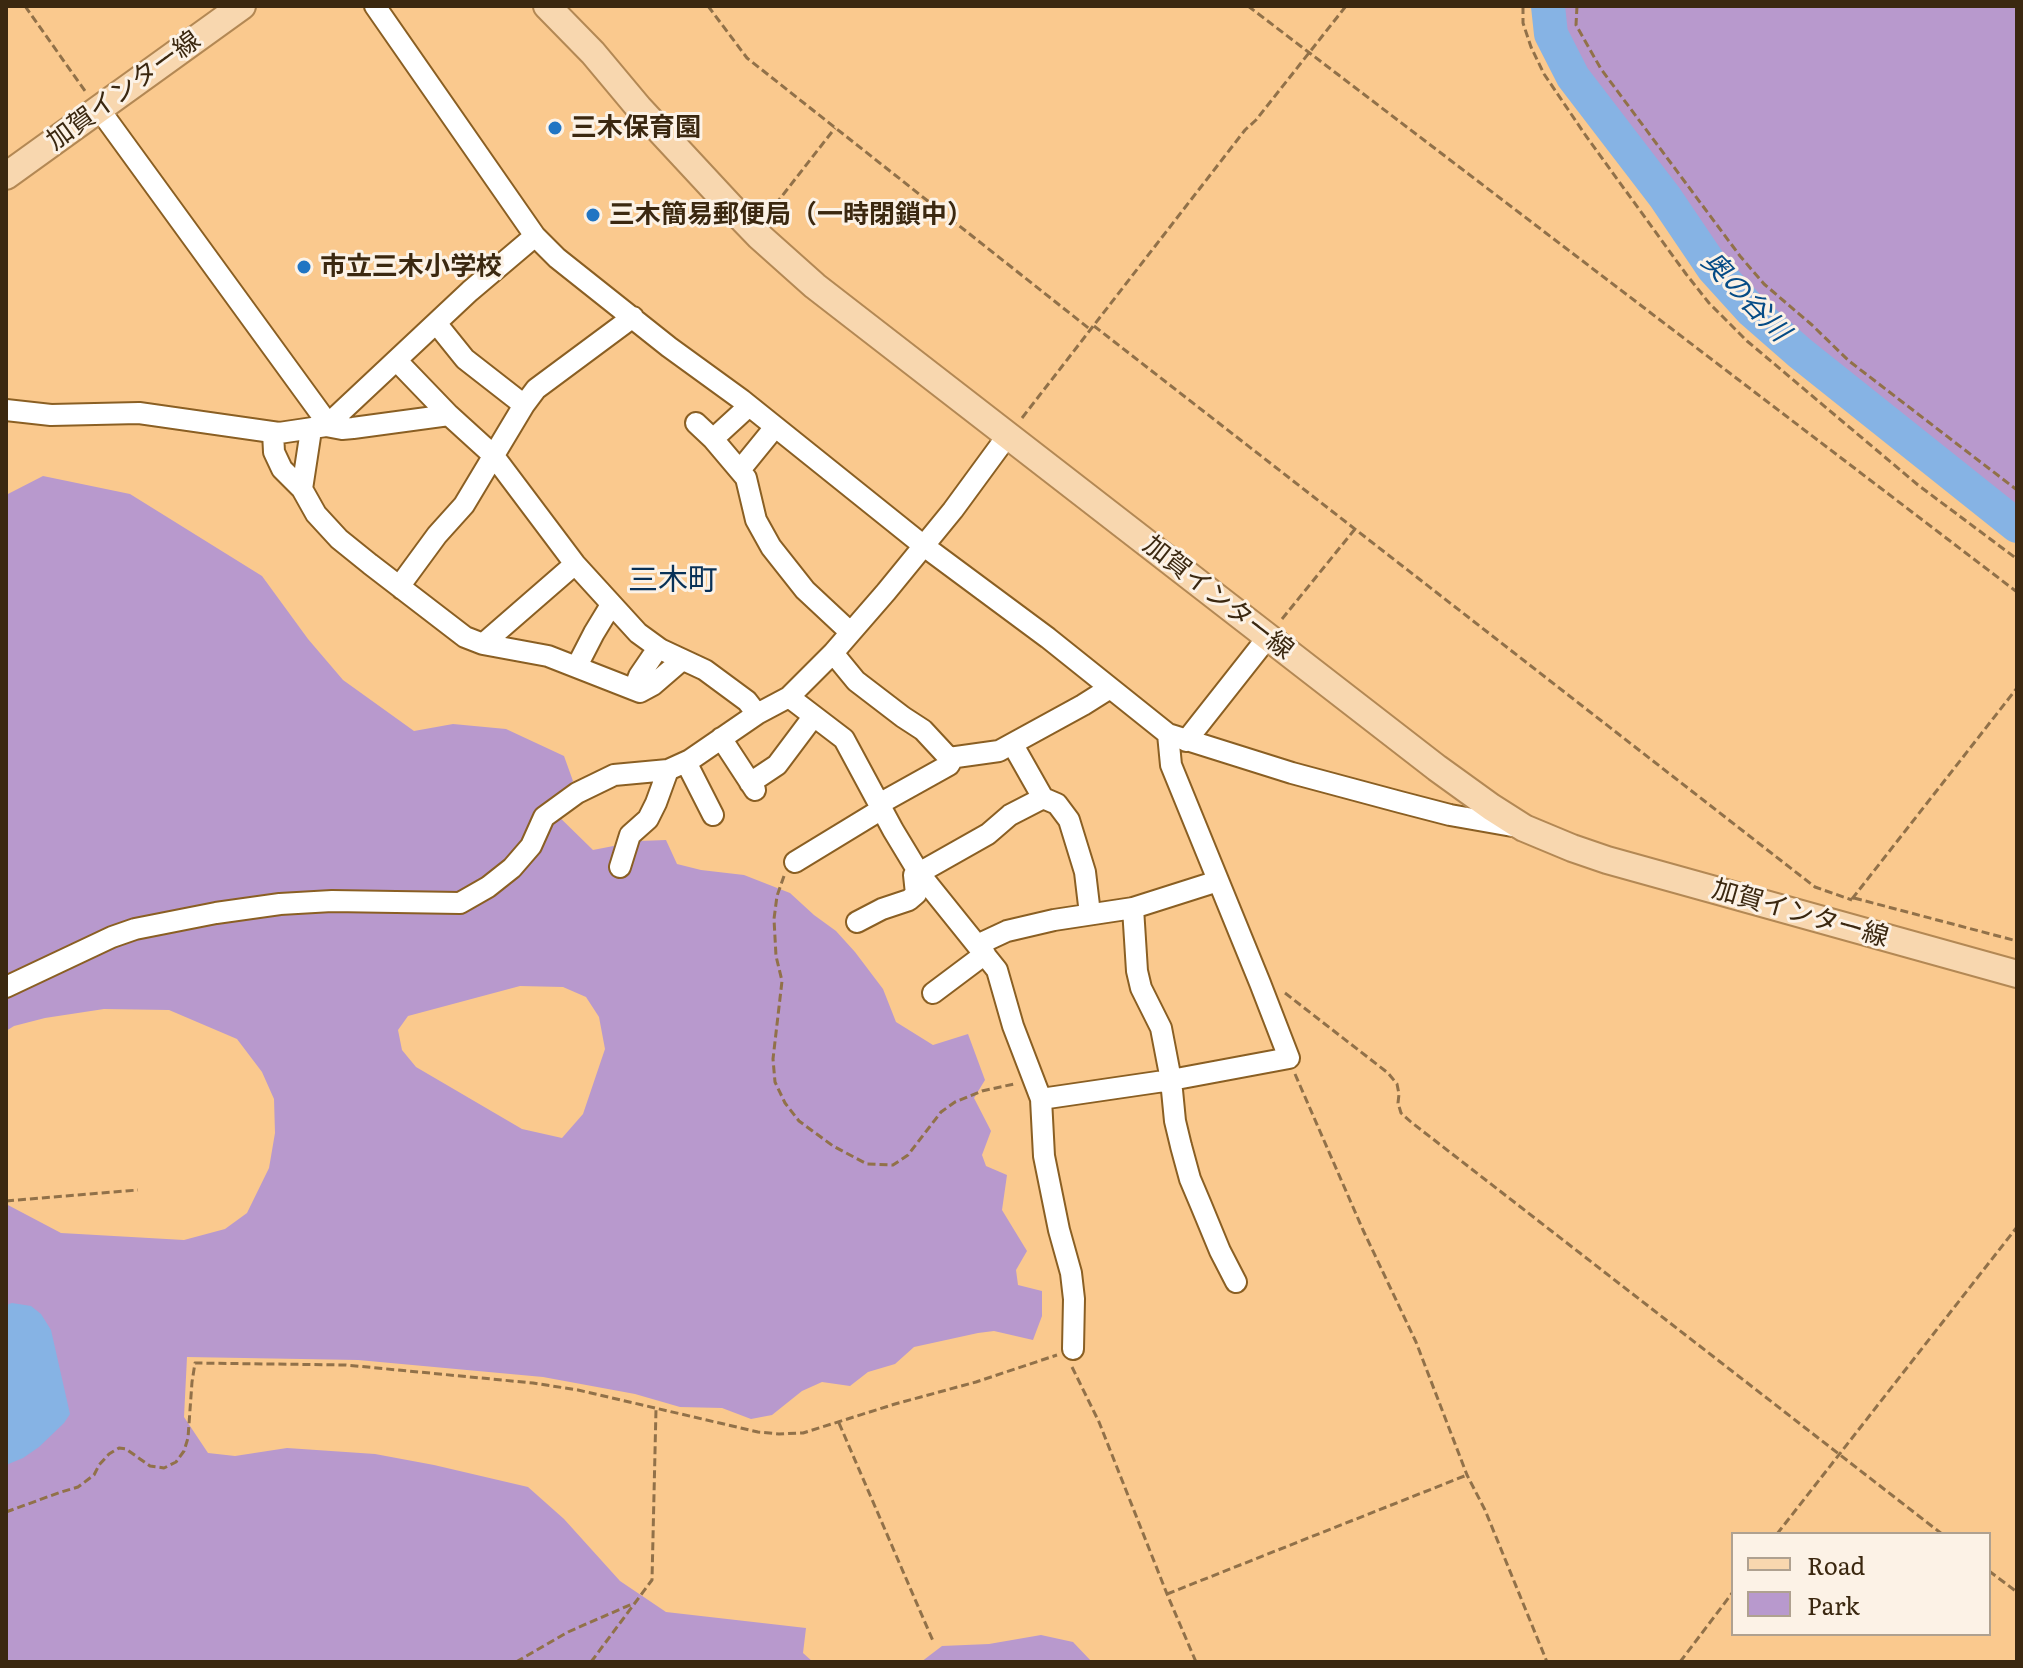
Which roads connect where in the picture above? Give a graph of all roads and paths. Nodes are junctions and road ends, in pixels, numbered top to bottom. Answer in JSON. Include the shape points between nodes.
{"nodes":[{"id":1,"x":25,"y":6,"type":"edge"},
{"id":2,"x":242,"y":6,"type":"edge"},
{"id":3,"x":375,"y":6,"type":"edge"},
{"id":4,"x":547,"y":6,"type":"edge"},
{"id":5,"x":708,"y":6,"type":"edge"},
{"id":6,"x":1248,"y":6,"type":"edge"},
{"id":7,"x":1346,"y":6,"type":"edge"},
{"id":8,"x":1523,"y":6,"type":"edge"},
{"id":9,"x":1577,"y":6,"type":"edge"},
{"id":10,"x":1309,"y":54,"type":"junction"},
{"id":11,"x":99,"y":109,"type":"junction"},
{"id":12,"x":835,"y":128,"type":"junction"},
{"id":13,"x":6,"y":176,"type":"edge"},
{"id":14,"x":754,"y":231,"type":"junction"},
{"id":15,"x":535,"y":236,"type":"junction"},
{"id":16,"x":633,"y":317,"type":"junction"},
{"id":17,"x":436,"y":323,"type":"junction"},
{"id":18,"x":1092,"y":328,"type":"junction"},
{"id":19,"x":397,"y":361,"type":"junction"},
{"id":20,"x":524,"y":405,"type":"junction"},
{"id":21,"x":749,"y":406,"type":"junction"},
{"id":22,"x":6,"y":410,"type":"edge"},
{"id":23,"x":1029,"y":410,"type":"dead end"},
{"id":24,"x":449,"y":415,"type":"junction"},
{"id":25,"x":696,"y":423,"type":"dead end"},
{"id":26,"x":775,"y":427,"type":"junction"},
{"id":27,"x":318,"y":428,"type":"junction"},
{"id":28,"x":273,"y":432,"type":"junction"},
{"id":29,"x":1008,"y":435,"type":"junction"},
{"id":30,"x":713,"y":439,"type":"junction"},
{"id":31,"x":493,"y":455,"type":"junction"},
{"id":32,"x":740,"y":470,"type":"junction"},
{"id":33,"x":302,"y":489,"type":"junction"},
{"id":34,"x":2017,"y":490,"type":"edge"},
{"id":35,"x":1355,"y":529,"type":"junction"},
{"id":36,"x":924,"y":546,"type":"junction"},
{"id":37,"x":2017,"y":559,"type":"edge"},
{"id":38,"x":575,"y":564,"type":"junction"},
{"id":39,"x":402,"y":589,"type":"junction"},
{"id":40,"x":2017,"y":592,"type":"edge"},
{"id":41,"x":611,"y":605,"type":"junction"},
{"id":42,"x":850,"y":632,"type":"junction"},
{"id":43,"x":1268,"y":637,"type":"junction"},
{"id":44,"x":483,"y":644,"type":"junction"},
{"id":45,"x":660,"y":649,"type":"junction"},
{"id":46,"x":833,"y":653,"type":"junction"},
{"id":47,"x":682,"y":660,"type":"junction"},
{"id":48,"x":577,"y":666,"type":"junction"},
{"id":49,"x":1110,"y":688,"type":"junction"},
{"id":50,"x":2017,"y":688,"type":"edge"},
{"id":51,"x":634,"y":689,"type":"junction"},
{"id":52,"x":789,"y":697,"type":"junction"},
{"id":53,"x":757,"y":714,"type":"junction"},
{"id":54,"x":813,"y":717,"type":"junction"},
{"id":55,"x":721,"y":738,"type":"junction"},
{"id":56,"x":1177,"y":738,"type":"junction"},
{"id":57,"x":1013,"y":745,"type":"junction"},
{"id":58,"x":953,"y":758,"type":"junction"},
{"id":59,"x":677,"y":766,"type":"junction"},
{"id":60,"x":1043,"y":798,"type":"junction"},
{"id":61,"x":881,"y":807,"type":"junction"},
{"id":62,"x":713,"y":815,"type":"dead end"},
{"id":63,"x":1524,"y":828,"type":"junction"},
{"id":64,"x":795,"y":862,"type":"joint"},
{"id":65,"x":620,"y":867,"type":"dead end"},
{"id":66,"x":918,"y":871,"type":"junction"},
{"id":67,"x":1218,"y":881,"type":"junction"},
{"id":68,"x":1853,"y":898,"type":"junction"},
{"id":69,"x":1133,"y":908,"type":"junction"},
{"id":70,"x":1090,"y":914,"type":"junction"},
{"id":71,"x":857,"y":922,"type":"dead end"},
{"id":72,"x":2017,"y":941,"type":"edge"},
{"id":73,"x":981,"y":949,"type":"junction"},
{"id":74,"x":2017,"y":974,"type":"edge"},
{"id":75,"x":1260,"y":983,"type":"junction"},
{"id":76,"x":6,"y":987,"type":"edge"},
{"id":77,"x":933,"y":993,"type":"dead end"},
{"id":78,"x":1289,"y":1058,"type":"junction"},
{"id":79,"x":1171,"y":1080,"type":"junction"},
{"id":80,"x":1037,"y":1090,"type":"junction"},
{"id":81,"x":138,"y":1190,"type":"dead end"},
{"id":82,"x":6,"y":1201,"type":"edge"},
{"id":83,"x":2017,"y":1227,"type":"edge"},
{"id":84,"x":1236,"y":1282,"type":"dead end"},
{"id":85,"x":1073,"y":1349,"type":"junction"},
{"id":86,"x":656,"y":1409,"type":"junction"},
{"id":87,"x":839,"y":1423,"type":"junction"},
{"id":88,"x":1838,"y":1454,"type":"junction"},
{"id":89,"x":1467,"y":1475,"type":"junction"},
{"id":90,"x":6,"y":1512,"type":"edge"},
{"id":91,"x":1779,"y":1532,"type":"edge"},
{"id":92,"x":1939,"y":1532,"type":"edge"},
{"id":93,"x":1991,"y":1572,"type":"edge"},
{"id":94,"x":2017,"y":1592,"type":"edge"},
{"id":95,"x":1167,"y":1594,"type":"junction"},
{"id":96,"x":1731,"y":1595,"type":"edge"},
{"id":97,"x":636,"y":1602,"type":"junction"},
{"id":98,"x":933,"y":1641,"type":"dead end"},
{"id":99,"x":516,"y":1662,"type":"edge"},
{"id":100,"x":591,"y":1662,"type":"edge"},
{"id":101,"x":1196,"y":1662,"type":"edge"},
{"id":102,"x":1547,"y":1662,"type":"edge"},
{"id":103,"x":1680,"y":1662,"type":"edge"}],
"edges":[{"from":1,"to":11,"type":"path"},
{"from":2,"to":11,"type":"main road","name":"加賀インター線"},
{"from":3,"to":15,"type":"street"},
{"from":4,"to":14,"type":"main road","name":"加賀インター線"},
{"from":5,"to":12,"type":"path","via":[[747,58]]},
{"from":6,"to":10,"type":"path"},
{"from":7,"to":10,"type":"path"},
{"from":8,"to":37,"type":"path","via":[[1523,23],[1544,74],[1709,303],[1918,485]]},
{"from":9,"to":34,"type":"path","via":[[1576,25],[1601,69],[1764,284],[1856,367]]},
{"from":10,"to":18,"type":"path"},
{"from":10,"to":40,"type":"path"},
{"from":11,"to":13,"type":"main road","name":"加賀インター線"},
{"from":11,"to":27,"type":"street","via":[[321,414]]},
{"from":12,"to":14,"type":"path"},
{"from":12,"to":18,"type":"path"},
{"from":14,"to":29,"type":"main road","name":"加賀インター線","via":[[815,286]]},
{"from":15,"to":16,"type":"street"},
{"from":15,"to":17,"type":"street"},
{"from":16,"to":20,"type":"street","via":[[536,389]]},
{"from":16,"to":21,"type":"street"},
{"from":17,"to":19,"type":"street"},
{"from":17,"to":20,"type":"street","via":[[465,359]]},
{"from":18,"to":23,"type":"path"},
{"from":18,"to":35,"type":"path"},
{"from":19,"to":24,"type":"street"},
{"from":19,"to":27,"type":"street"},
{"from":20,"to":31,"type":"street"},
{"from":21,"to":26,"type":"street"},
{"from":21,"to":30,"type":"street"},
{"from":22,"to":28,"type":"street","via":[[139,413]]},
{"from":24,"to":27,"type":"street"},
{"from":24,"to":31,"type":"street"},
{"from":25,"to":30,"type":"street"},
{"from":26,"to":32,"type":"street"},
{"from":26,"to":36,"type":"street"},
{"from":27,"to":28,"type":"street"},
{"from":27,"to":33,"type":"street"},
{"from":28,"to":33,"type":"street","via":[[282,469]]},
{"from":29,"to":36,"type":"street"},
{"from":29,"to":43,"type":"main road","name":"加賀インター線"},
{"from":30,"to":32,"type":"street"},
{"from":31,"to":38,"type":"street"},
{"from":31,"to":39,"type":"street","via":[[464,505]]},
{"from":32,"to":42,"type":"street","via":[[771,547],[805,590]]},
{"from":33,"to":39,"type":"street","via":[[339,539]]},
{"from":35,"to":43,"type":"path"},
{"from":35,"to":68,"type":"path","via":[[1815,887]]},
{"from":36,"to":42,"type":"street"},
{"from":36,"to":49,"type":"street"},
{"from":38,"to":41,"type":"street"},
{"from":38,"to":44,"type":"street"},
{"from":39,"to":44,"type":"street","via":[[465,637]]},
{"from":41,"to":45,"type":"street"},
{"from":41,"to":48,"type":"street"},
{"from":42,"to":46,"type":"street"},
{"from":43,"to":56,"type":"street"},
{"from":43,"to":63,"type":"main road","name":"加賀インター線"},
{"from":44,"to":48,"type":"street"},
{"from":45,"to":47,"type":"street"},
{"from":45,"to":51,"type":"street"},
{"from":46,"to":52,"type":"street"},
{"from":46,"to":58,"type":"street","via":[[856,681]]},
{"from":47,"to":51,"type":"street","via":[[653,685],[640,692]]},
{"from":47,"to":53,"type":"street","via":[[705,670]]},
{"from":48,"to":51,"type":"street"},
{"from":49,"to":56,"type":"street"},
{"from":49,"to":57,"type":"street"},
{"from":50,"to":68,"type":"path"},
{"from":52,"to":53,"type":"street"},
{"from":52,"to":54,"type":"street"},
{"from":53,"to":55,"type":"street"},
{"from":54,"to":55,"type":"street","via":[[777,765],[752,787]]},
{"from":54,"to":61,"type":"street","via":[[844,739]]},
{"from":55,"to":59,"type":"street"},
{"from":56,"to":63,"type":"street","via":[[1438,812]]},
{"from":56,"to":67,"type":"street","via":[[1171,765]]},
{"from":57,"to":58,"type":"street"},
{"from":57,"to":60,"type":"street"},
{"from":58,"to":61,"type":"street"},
{"from":59,"to":62,"type":"street"},
{"from":59,"to":65,"type":"street","via":[[648,819],[630,835]]},
{"from":59,"to":76,"type":"street","via":[[614,775],[577,793],[544,817],[531,846],[512,868],[460,903],[332,901],[216,913],[112,937]]},
{"from":60,"to":66,"type":"street"},
{"from":60,"to":70,"type":"street","via":[[1057,804],[1069,820],[1085,872]]},
{"from":61,"to":64,"type":"street"},
{"from":61,"to":66,"type":"street"},
{"from":63,"to":74,"type":"main road","name":"加賀インター線","via":[[1607,860]]},
{"from":64,"to":80,"type":"path","via":[[783,877],[774,919],[782,981],[773,1059],[775,1082],[799,1121],[867,1164],[893,1165],[955,1102],[982,1091]]},
{"from":66,"to":71,"type":"street","via":[[916,894],[909,900]]},
{"from":66,"to":73,"type":"street"},
{"from":67,"to":69,"type":"street"},
{"from":67,"to":75,"type":"street"},
{"from":68,"to":72,"type":"path"},
{"from":69,"to":70,"type":"street"},
{"from":69,"to":79,"type":"street","via":[[1137,971],[1161,1028]]},
{"from":70,"to":73,"type":"street","via":[[1007,931]]},
{"from":73,"to":77,"type":"street"},
{"from":73,"to":80,"type":"street","via":[[997,970]]},
{"from":75,"to":78,"type":"street"},
{"from":75,"to":88,"type":"path","via":[[1283,992],[1388,1073],[1397,1084],[1401,1113],[1411,1122]]},
{"from":78,"to":79,"type":"street"},
{"from":78,"to":89,"type":"path","via":[[1416,1342]]},
{"from":79,"to":80,"type":"street"},
{"from":79,"to":84,"type":"street","via":[[1190,1179]]},
{"from":80,"to":85,"type":"street","via":[[1044,1156],[1071,1273]]},
{"from":81,"to":82,"type":"path"},
{"from":83,"to":88,"type":"path"},
{"from":85,"to":87,"type":"path"},
{"from":85,"to":95,"type":"path","via":[[1072,1368]]},
{"from":86,"to":87,"type":"path","via":[[779,1434]]},
{"from":86,"to":90,"type":"path","via":[[578,1390],[459,1375],[346,1365],[195,1363],[188,1438],[176,1462],[164,1468],[150,1466],[119,1448],[78,1487]]},
{"from":86,"to":97,"type":"path","via":[[652,1580]]},
{"from":87,"to":98,"type":"path"},
{"from":88,"to":91,"type":"path"},
{"from":88,"to":92,"type":"path"},
{"from":89,"to":95,"type":"path"},
{"from":89,"to":102,"type":"path"},
{"from":93,"to":94,"type":"path"},
{"from":95,"to":101,"type":"path"},
{"from":96,"to":103,"type":"path"},
{"from":97,"to":99,"type":"path"},
{"from":97,"to":100,"type":"path"}]}
